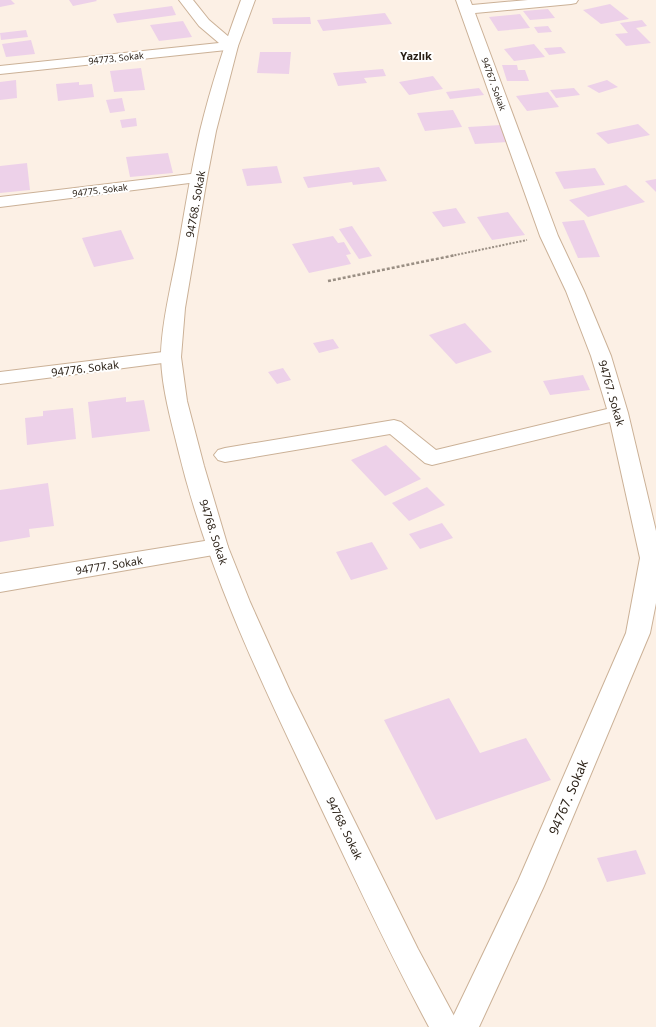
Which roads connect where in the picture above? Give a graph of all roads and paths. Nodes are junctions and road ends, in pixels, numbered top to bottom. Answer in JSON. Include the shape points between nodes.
{"nodes":[{"id":1,"x":186,"y":0,"type":"edge"},
{"id":2,"x":248,"y":0,"type":"edge"},
{"id":3,"x":571,"y":0,"type":"edge"},
{"id":4,"x":465,"y":5,"type":"edge"},
{"id":5,"x":231,"y":46,"type":"junction"},
{"id":6,"x":0,"y":70,"type":"edge"},
{"id":7,"x":199,"y":178,"type":"junction"},
{"id":8,"x":0,"y":202,"type":"edge"},
{"id":9,"x":549,"y":236,"type":"junction"},
{"id":10,"x":328,"y":281,"type":"dead end"},
{"id":11,"x":171,"y":357,"type":"junction"},
{"id":12,"x":0,"y":378,"type":"edge"},
{"id":13,"x":618,"y":413,"type":"junction"},
{"id":14,"x":225,"y":455,"type":"dead end"},
{"id":15,"x":217,"y":547,"type":"junction"},
{"id":16,"x":654,"y":560,"type":"edge"},
{"id":17,"x":0,"y":583,"type":"edge"},
{"id":18,"x":445,"y":1027,"type":"edge"},
{"id":19,"x":463,"y":1027,"type":"edge"}],
"edges":[{"from":1,"to":5,"type":"street","via":[[204,23]]},
{"from":2,"to":5,"type":"street","name":"94768. Sokak"},
{"from":3,"to":4,"type":"street"},
{"from":4,"to":9,"type":"street","name":"94767. Sokak"},
{"from":5,"to":6,"type":"street","name":"94773. Sokak"},
{"from":5,"to":7,"type":"street","name":"94768. Sokak","via":[[208,131]]},
{"from":7,"to":8,"type":"street","name":"94775. Sokak"},
{"from":7,"to":11,"type":"street","name":"94768. Sokak","via":[[176,308]]},
{"from":9,"to":10,"type":"path"},
{"from":9,"to":13,"type":"street","name":"94767. Sokak","via":[[601,356]]},
{"from":11,"to":12,"type":"street","name":"94776. Sokak"},
{"from":11,"to":15,"type":"street","name":"94768. Sokak","via":[[178,408]]},
{"from":13,"to":14,"type":"street","via":[[432,458],[394,427]]},
{"from":13,"to":16,"type":"street","name":"94767. Sokak"},
{"from":15,"to":17,"type":"street","name":"94777. Sokak"},
{"from":15,"to":18,"type":"street","name":"94768. Sokak","via":[[238,602],[278,691],[408,959]]},
{"from":16,"to":19,"type":"street","name":"94767. Sokak","via":[[638,633],[530,886]]}]}
